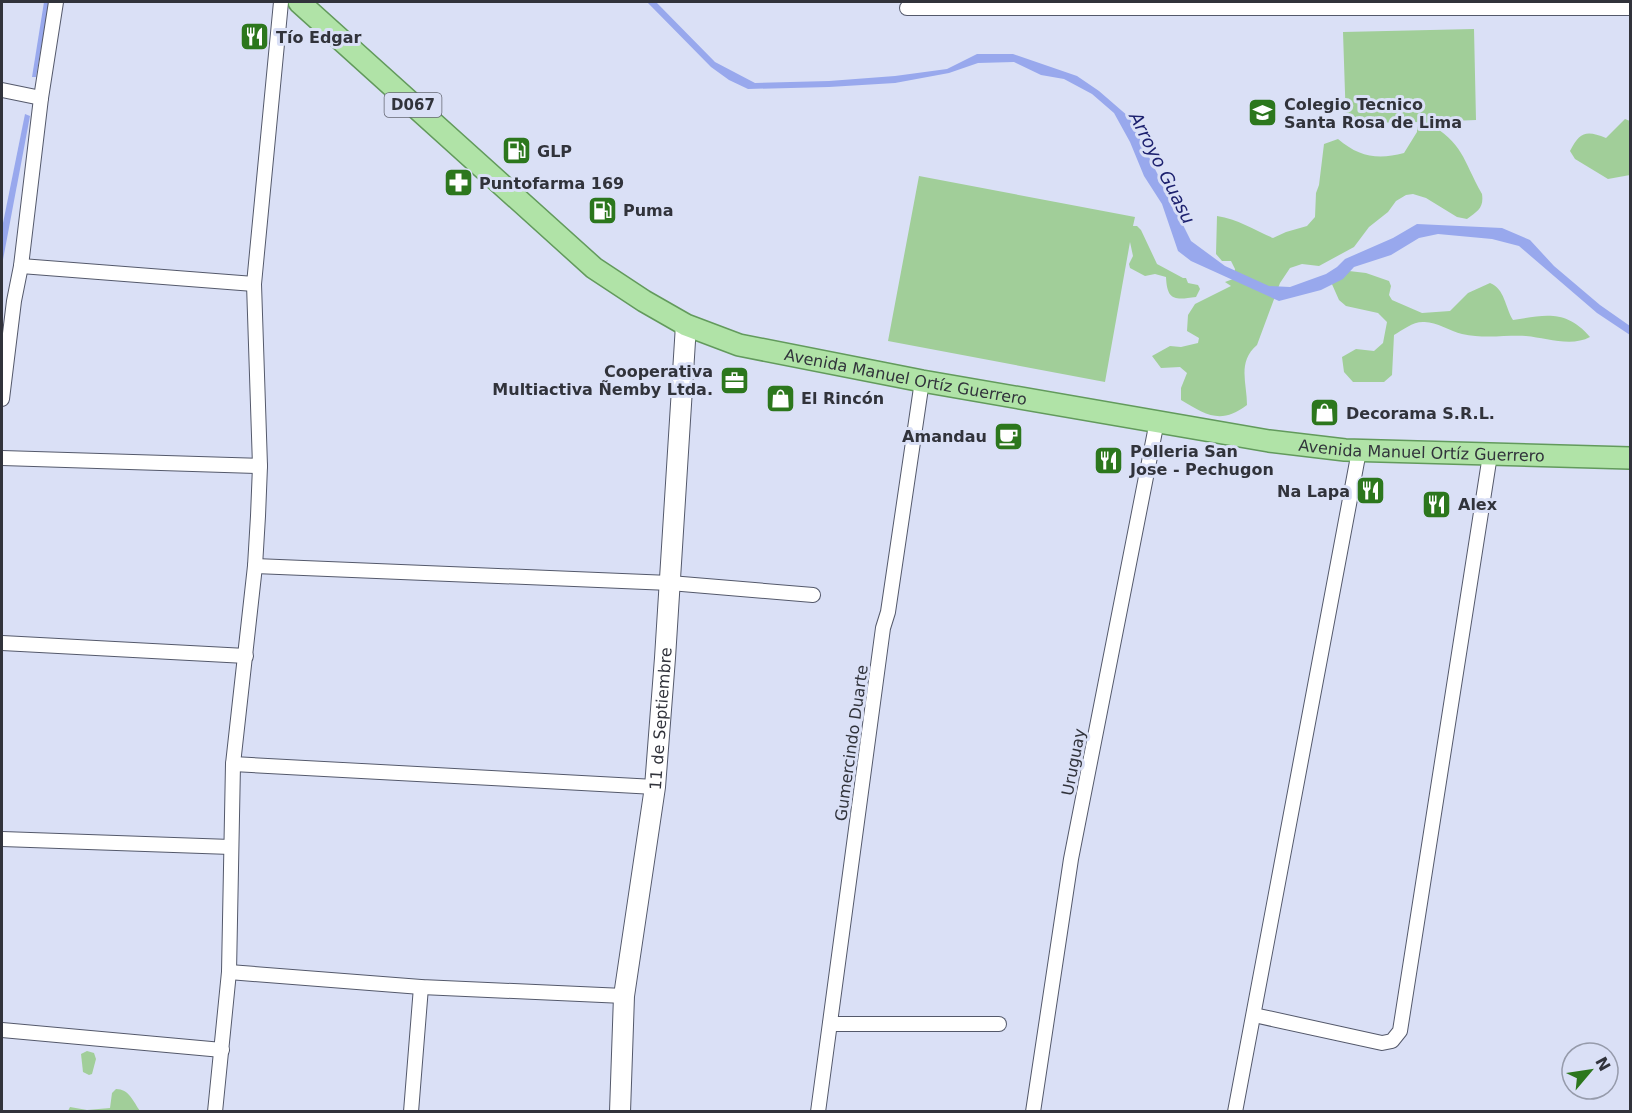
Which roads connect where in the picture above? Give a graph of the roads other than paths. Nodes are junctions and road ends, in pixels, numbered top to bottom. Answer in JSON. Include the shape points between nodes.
{"nodes":[{"id":1,"x":56,"y":2,"type":"edge"},
{"id":2,"x":281,"y":2,"type":"edge"},
{"id":3,"x":299,"y":2,"type":"edge"},
{"id":4,"x":1387,"y":4,"type":"edge"},
{"id":5,"x":1578,"y":5,"type":"edge"},
{"id":6,"x":907,"y":8,"type":"dead end"},
{"id":7,"x":1630,"y":8,"type":"edge"},
{"id":8,"x":2,"y":90,"type":"edge"},
{"id":9,"x":41,"y":98,"type":"junction"},
{"id":10,"x":21,"y":266,"type":"junction"},
{"id":11,"x":254,"y":284,"type":"junction"},
{"id":12,"x":8,"y":300,"type":"edge"},
{"id":13,"x":686,"y":325,"type":"junction"},
{"id":14,"x":922,"y":381,"type":"junction"},
{"id":15,"x":2,"y":399,"type":"edge"},
{"id":16,"x":1157,"y":421,"type":"junction"},
{"id":17,"x":1359,"y":450,"type":"junction"},
{"id":18,"x":1490,"y":455,"type":"junction"},
{"id":19,"x":2,"y":458,"type":"edge"},
{"id":20,"x":1630,"y":458,"type":"edge"},
{"id":21,"x":260,"y":466,"type":"junction"},
{"id":22,"x":255,"y":566,"type":"junction"},
{"id":23,"x":670,"y":583,"type":"junction"},
{"id":24,"x":813,"y":595,"type":"dead end"},
{"id":25,"x":2,"y":643,"type":"edge"},
{"id":26,"x":246,"y":656,"type":"junction"},
{"id":27,"x":233,"y":764,"type":"junction"},
{"id":28,"x":655,"y":787,"type":"junction"},
{"id":29,"x":2,"y":839,"type":"edge"},
{"id":30,"x":231,"y":848,"type":"junction"},
{"id":31,"x":229,"y":972,"type":"junction"},
{"id":32,"x":421,"y":987,"type":"junction"},
{"id":33,"x":624,"y":996,"type":"junction"},
{"id":34,"x":1254,"y":1015,"type":"junction"},
{"id":35,"x":830,"y":1024,"type":"junction"},
{"id":36,"x":999,"y":1024,"type":"dead end"},
{"id":37,"x":2,"y":1030,"type":"edge"},
{"id":38,"x":222,"y":1050,"type":"junction"},
{"id":39,"x":215,"y":1112,"type":"edge"},
{"id":40,"x":411,"y":1112,"type":"edge"},
{"id":41,"x":620,"y":1112,"type":"edge"},
{"id":42,"x":818,"y":1112,"type":"edge"},
{"id":43,"x":1033,"y":1112,"type":"edge"},
{"id":44,"x":1235,"y":1112,"type":"edge"}],
"edges":[{"from":1,"to":9,"type":"street"},
{"from":2,"to":11,"type":"street"},
{"from":3,"to":13,"type":"main road","name":"Avenida Manuel Ortíz Guerrero","number":"D067","via":[[594,268]]},
{"from":4,"to":5,"type":"street"},
{"from":4,"to":6,"type":"street"},
{"from":5,"to":7,"type":"street"},
{"from":8,"to":9,"type":"street"},
{"from":9,"to":10,"type":"street"},
{"from":10,"to":11,"type":"street"},
{"from":10,"to":12,"type":"street"},
{"from":11,"to":21,"type":"street"},
{"from":12,"to":15,"type":"street"},
{"from":13,"to":14,"type":"main road","name":"Avenida Manuel Ortíz Guerrero","number":"D067","via":[[739,345]]},
{"from":13,"to":23,"type":"main road","name":"11 de Septiembre"},
{"from":14,"to":16,"type":"main road","name":"Avenida Manuel Ortíz Guerrero","number":"D067"},
{"from":14,"to":35,"type":"street","name":"Gumercindo Duarte","via":[[883,628]]},
{"from":16,"to":17,"type":"main road","name":"Avenida Manuel Ortíz Guerrero","number":"D067","via":[[1269,441]]},
{"from":16,"to":43,"type":"street","name":"Uruguay","via":[[1071,859]]},
{"from":17,"to":18,"type":"main road","name":"Avenida Manuel Ortíz Guerrero","number":"D067"},
{"from":17,"to":34,"type":"street"},
{"from":18,"to":20,"type":"main road","name":"Avenida Manuel Ortíz Guerrero","number":"D067"},
{"from":18,"to":34,"type":"street","via":[[1401,1031],[1392,1041],[1382,1043]]},
{"from":19,"to":21,"type":"street"},
{"from":21,"to":22,"type":"street"},
{"from":22,"to":23,"type":"street"},
{"from":22,"to":26,"type":"street"},
{"from":23,"to":24,"type":"street"},
{"from":23,"to":28,"type":"main road","name":"11 de Septiembre"},
{"from":25,"to":26,"type":"street"},
{"from":26,"to":27,"type":"street"},
{"from":27,"to":28,"type":"street"},
{"from":27,"to":30,"type":"street"},
{"from":28,"to":33,"type":"main road","name":"11 de Septiembre"},
{"from":29,"to":30,"type":"street"},
{"from":30,"to":31,"type":"street"},
{"from":31,"to":32,"type":"street"},
{"from":31,"to":38,"type":"street"},
{"from":32,"to":33,"type":"street"},
{"from":32,"to":40,"type":"street"},
{"from":33,"to":41,"type":"main road","name":"11 de Septiembre"},
{"from":34,"to":44,"type":"street"},
{"from":35,"to":36,"type":"street"},
{"from":35,"to":42,"type":"street","name":"Gumercindo Duarte"},
{"from":37,"to":38,"type":"street"},
{"from":38,"to":39,"type":"street"}]}
